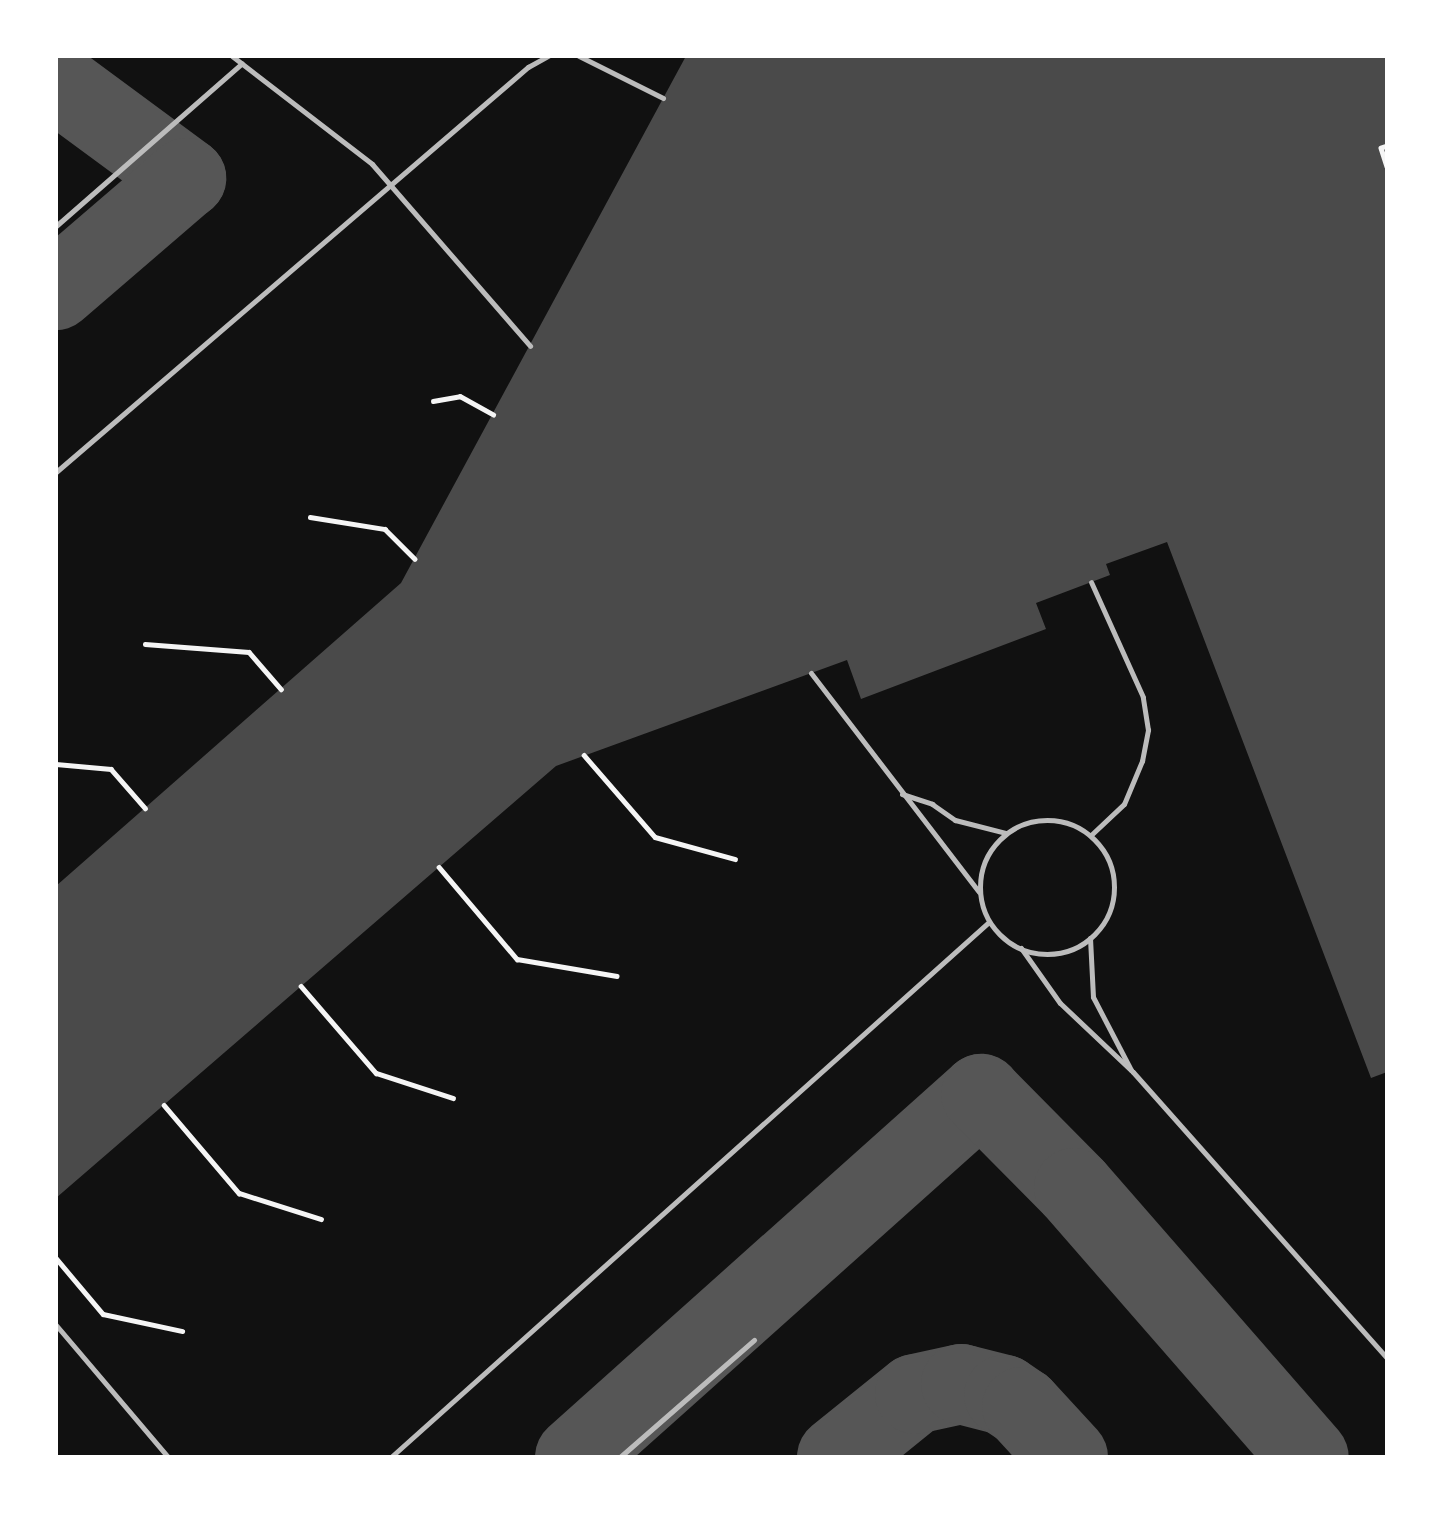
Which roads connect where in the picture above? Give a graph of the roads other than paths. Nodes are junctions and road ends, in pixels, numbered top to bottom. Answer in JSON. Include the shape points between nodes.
{"nodes":[{"id":1,"x":232,"y":56,"type":"edge"},
{"id":2,"x":548,"y":56,"type":"edge"},
{"id":3,"x":579,"y":56,"type":"edge"},
{"id":4,"x":242,"y":63,"type":"junction"},
{"id":5,"x":663,"y":98,"type":"dead end"},
{"id":6,"x":391,"y":184,"type":"junction"},
{"id":7,"x":56,"y":226,"type":"edge"},
{"id":8,"x":530,"y":346,"type":"dead end"},
{"id":9,"x":56,"y":472,"type":"edge"},
{"id":10,"x":1091,"y":582,"type":"dead end"},
{"id":11,"x":811,"y":673,"type":"dead end"},
{"id":12,"x":902,"y":794,"type":"junction"},
{"id":13,"x":1007,"y":833,"type":"junction"},
{"id":14,"x":1091,"y":835,"type":"junction"},
{"id":15,"x":979,"y":892,"type":"junction"},
{"id":16,"x":989,"y":922,"type":"junction"},
{"id":17,"x":1090,"y":938,"type":"junction"},
{"id":18,"x":1021,"y":948,"type":"junction"},
{"id":19,"x":1133,"y":1072,"type":"junction"},
{"id":20,"x":56,"y":1325,"type":"edge"},
{"id":21,"x":754,"y":1340,"type":"dead end"},
{"id":22,"x":1387,"y":1358,"type":"edge"},
{"id":23,"x":168,"y":1457,"type":"edge"},
{"id":24,"x":391,"y":1457,"type":"edge"},
{"id":25,"x":620,"y":1457,"type":"edge"}],
"edges":[{"from":1,"to":4,"type":"lane"},
{"from":2,"to":6,"type":"lane","via":[[528,67]]},
{"from":3,"to":5,"type":"lane"},
{"from":4,"to":6,"type":"lane","via":[[342,137]]},
{"from":4,"to":7,"type":"lane"},
{"from":6,"to":8,"type":"lane"},
{"from":6,"to":9,"type":"lane"},
{"from":10,"to":14,"type":"lane","via":[[1143,697],[1148,730],[1124,804]]},
{"from":11,"to":12,"type":"lane"},
{"from":12,"to":13,"type":"lane","via":[[932,804],[955,820]]},
{"from":12,"to":15,"type":"lane"},
{"from":13,"to":14,"type":"lane","via":[[1039,819],[1060,820]]},
{"from":13,"to":15,"type":"lane","via":[[989,852]]},
{"from":14,"to":17,"type":"lane","via":[[1107,854],[1115,893],[1110,913]]},
{"from":15,"to":16,"type":"lane"},
{"from":16,"to":18,"type":"lane"},
{"from":16,"to":24,"type":"lane"},
{"from":17,"to":18,"type":"lane","via":[[1067,952],[1047,954]]},
{"from":17,"to":19,"type":"lane","via":[[1093,997]]},
{"from":18,"to":19,"type":"lane","via":[[1060,1003]]},
{"from":19,"to":22,"type":"lane"},
{"from":20,"to":23,"type":"lane"},
{"from":21,"to":25,"type":"lane"}]}
